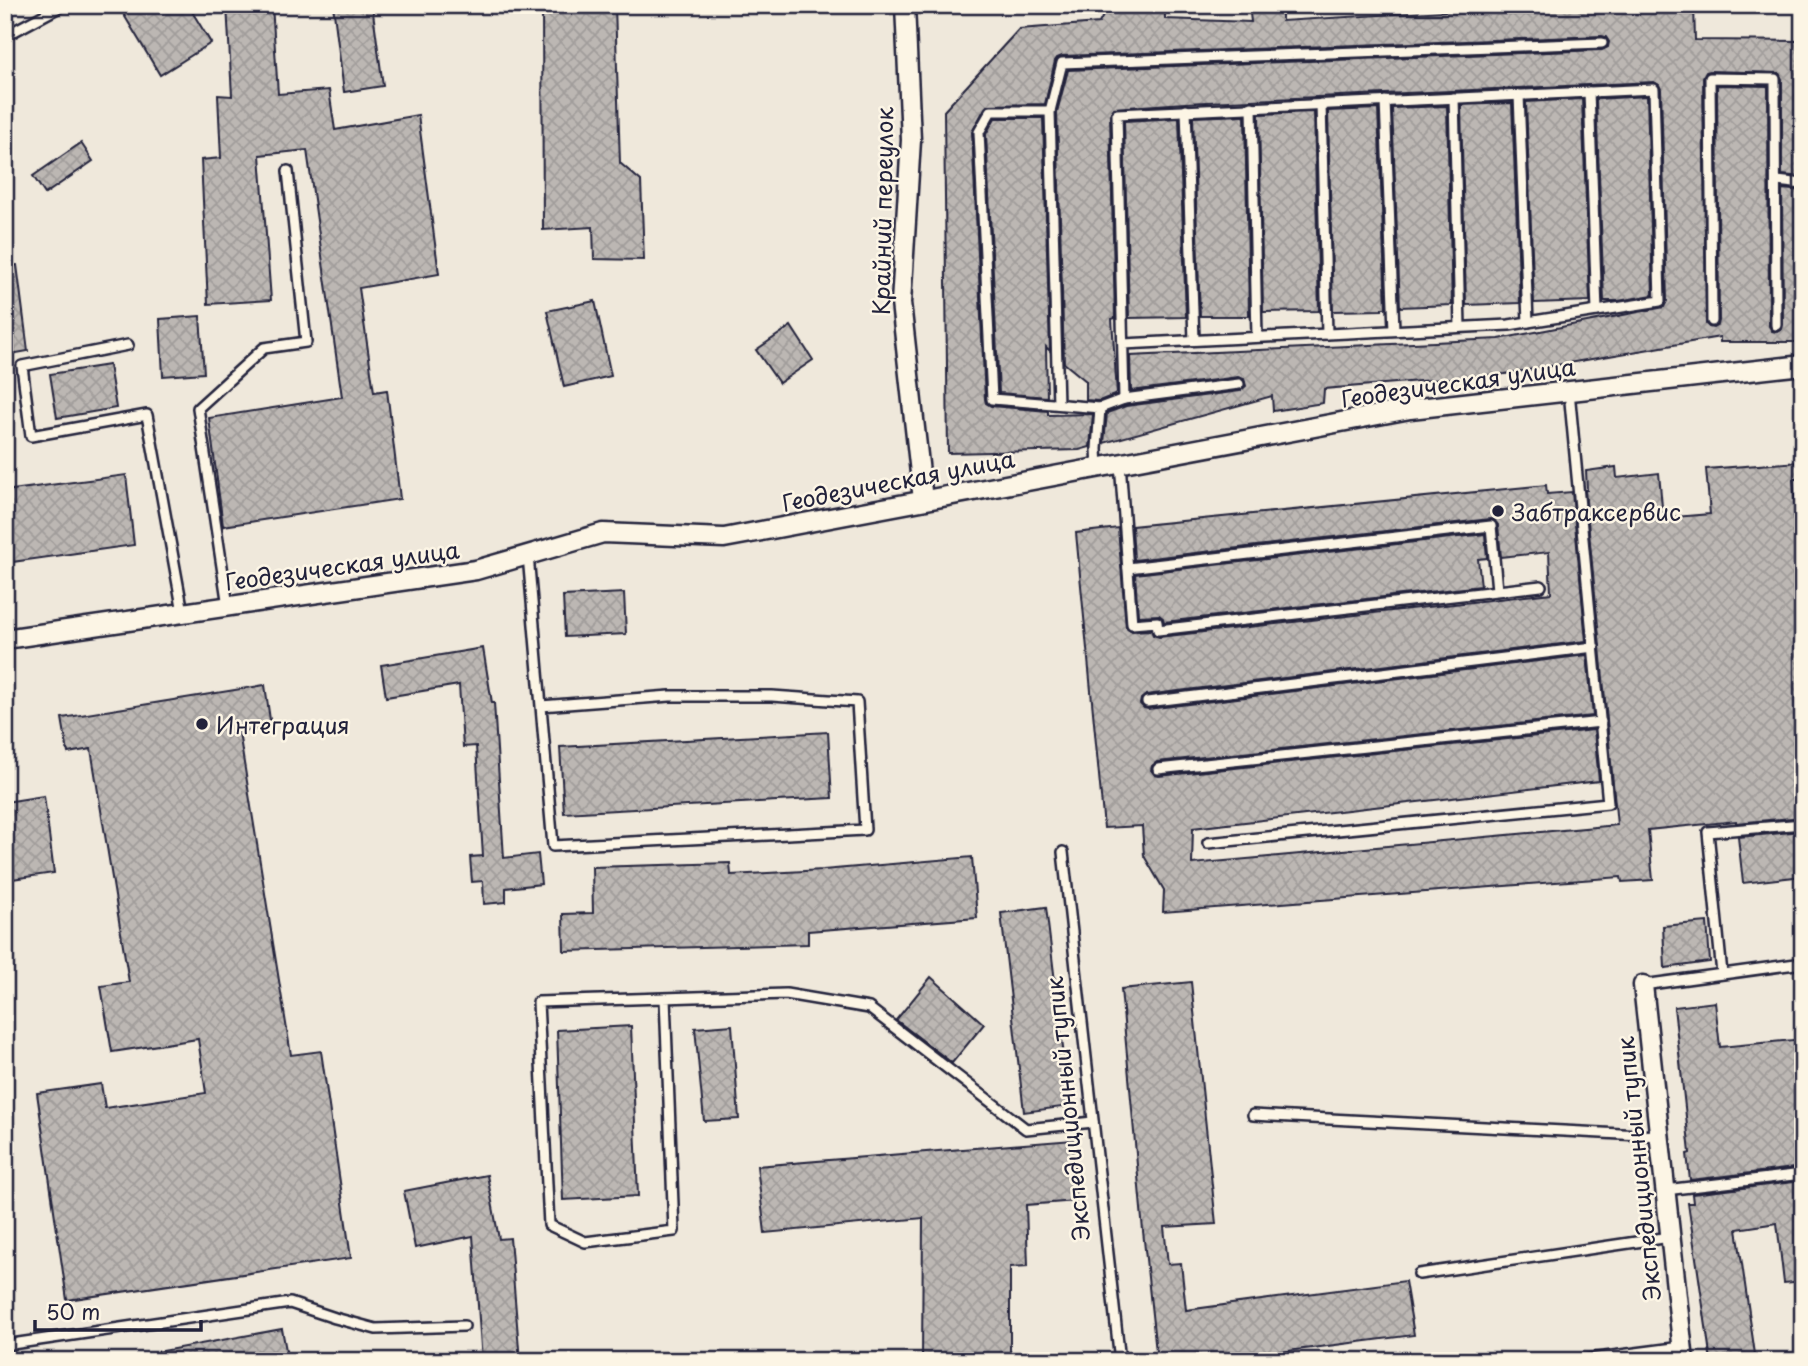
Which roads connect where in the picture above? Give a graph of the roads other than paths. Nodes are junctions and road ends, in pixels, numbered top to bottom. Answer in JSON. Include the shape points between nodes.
{"nodes":[{"id":1,"x":63,"y":5,"type":"edge"},
{"id":2,"x":905,"y":5,"type":"edge"},
{"id":3,"x":5,"y":36,"type":"edge"},
{"id":4,"x":1602,"y":43,"type":"dead end"},
{"id":5,"x":1589,"y":92,"type":"junction"},
{"id":6,"x":1519,"y":95,"type":"junction"},
{"id":7,"x":1454,"y":98,"type":"junction"},
{"id":8,"x":1385,"y":101,"type":"junction"},
{"id":9,"x":1321,"y":104,"type":"junction"},
{"id":10,"x":1252,"y":107,"type":"junction"},
{"id":11,"x":1186,"y":110,"type":"junction"},
{"id":12,"x":1050,"y":111,"type":"junction"},
{"id":13,"x":288,"y":172,"type":"dead end"},
{"id":14,"x":1777,"y":181,"type":"junction"},
{"id":15,"x":1803,"y":184,"type":"edge"},
{"id":16,"x":1597,"y":311,"type":"junction"},
{"id":17,"x":1712,"y":321,"type":"dead end"},
{"id":18,"x":1528,"y":322,"type":"junction"},
{"id":19,"x":1776,"y":325,"type":"dead end"},
{"id":20,"x":1460,"y":327,"type":"junction"},
{"id":21,"x":1394,"y":330,"type":"junction"},
{"id":22,"x":1327,"y":334,"type":"junction"},
{"id":23,"x":1257,"y":337,"type":"junction"},
{"id":24,"x":1194,"y":340,"type":"junction"},
{"id":25,"x":1123,"y":344,"type":"junction"},
{"id":26,"x":128,"y":345,"type":"dead end"},
{"id":27,"x":1803,"y":365,"type":"edge"},
{"id":28,"x":1239,"y":384,"type":"dead end"},
{"id":29,"x":1569,"y":391,"type":"junction"},
{"id":30,"x":1124,"y":399,"type":"junction"},
{"id":31,"x":1058,"y":404,"type":"junction"},
{"id":32,"x":1100,"y":408,"type":"junction"},
{"id":33,"x":1120,"y":463,"type":"junction"},
{"id":34,"x":1098,"y":468,"type":"junction"},
{"id":35,"x":923,"y":500,"type":"junction"},
{"id":36,"x":528,"y":555,"type":"junction"},
{"id":37,"x":1128,"y":568,"type":"junction"},
{"id":38,"x":1541,"y":586,"type":"dead end"},
{"id":39,"x":1497,"y":590,"type":"junction"},
{"id":40,"x":228,"y":606,"type":"junction"},
{"id":41,"x":183,"y":612,"type":"junction"},
{"id":42,"x":5,"y":639,"type":"edge"},
{"id":43,"x":1594,"y":648,"type":"junction"},
{"id":44,"x":1147,"y":702,"type":"dead end"},
{"id":45,"x":541,"y":706,"type":"junction"},
{"id":46,"x":1601,"y":722,"type":"junction"},
{"id":47,"x":1158,"y":769,"type":"dead end"},
{"id":48,"x":1803,"y":824,"type":"edge"},
{"id":49,"x":1208,"y":843,"type":"dead end"},
{"id":50,"x":1063,"y":852,"type":"dead end"},
{"id":51,"x":1803,"y":963,"type":"edge"},
{"id":52,"x":1722,"y":974,"type":"junction"},
{"id":53,"x":1643,"y":985,"type":"joint"},
{"id":54,"x":665,"y":998,"type":"junction"},
{"id":55,"x":1253,"y":1115,"type":"dead end"},
{"id":56,"x":1093,"y":1122,"type":"junction"},
{"id":57,"x":1659,"y":1136,"type":"junction"},
{"id":58,"x":1803,"y":1174,"type":"edge"},
{"id":59,"x":1665,"y":1190,"type":"junction"},
{"id":60,"x":1670,"y":1237,"type":"junction"},
{"id":61,"x":1419,"y":1274,"type":"dead end"},
{"id":62,"x":464,"y":1326,"type":"dead end"},
{"id":63,"x":5,"y":1345,"type":"edge"},
{"id":64,"x":1683,"y":1354,"type":"edge"},
{"id":65,"x":1120,"y":1361,"type":"edge"},
{"id":66,"x":1574,"y":1361,"type":"edge"}],
"edges":[{"from":1,"to":3,"type":"lane"},
{"from":2,"to":35,"type":"street","name":"Крайний переулок","via":[[911,140],[901,303]]},
{"from":4,"to":12,"type":"lane","via":[[1062,63]]},
{"from":5,"to":6,"type":"lane"},
{"from":5,"to":16,"type":"lane"},
{"from":5,"to":16,"type":"lane","via":[[1654,89],[1660,301]]},
{"from":6,"to":7,"type":"lane"},
{"from":6,"to":18,"type":"lane"},
{"from":7,"to":8,"type":"lane"},
{"from":7,"to":20,"type":"lane"},
{"from":8,"to":9,"type":"lane"},
{"from":8,"to":21,"type":"lane"},
{"from":9,"to":10,"type":"lane"},
{"from":9,"to":22,"type":"lane"},
{"from":10,"to":11,"type":"lane"},
{"from":10,"to":23,"type":"lane"},
{"from":11,"to":24,"type":"lane"},
{"from":11,"to":25,"type":"lane","via":[[1117,114]]},
{"from":12,"to":31,"type":"lane"},
{"from":12,"to":31,"type":"lane","via":[[991,111],[979,132],[992,399]]},
{"from":13,"to":40,"type":"lane","via":[[306,342],[264,348],[198,408]]},
{"from":14,"to":15,"type":"lane"},
{"from":14,"to":17,"type":"lane","via":[[1775,79],[1710,78]]},
{"from":14,"to":19,"type":"lane"},
{"from":16,"to":18,"type":"lane"},
{"from":18,"to":20,"type":"lane"},
{"from":20,"to":21,"type":"lane"},
{"from":21,"to":22,"type":"lane"},
{"from":22,"to":23,"type":"lane"},
{"from":23,"to":24,"type":"lane"},
{"from":24,"to":25,"type":"lane"},
{"from":25,"to":30,"type":"lane"},
{"from":26,"to":41,"type":"lane","via":[[22,366],[31,436],[147,415]]},
{"from":27,"to":29,"type":"street","name":"Геодезическая улица"},
{"from":28,"to":30,"type":"lane"},
{"from":29,"to":33,"type":"street","name":"Геодезическая улица","via":[[1410,409]]},
{"from":29,"to":43,"type":"lane"},
{"from":30,"to":32,"type":"lane"},
{"from":31,"to":32,"type":"lane"},
{"from":32,"to":34,"type":"lane"},
{"from":33,"to":34,"type":"street","name":"Геодезическая улица"},
{"from":33,"to":37,"type":"lane"},
{"from":34,"to":35,"type":"street","name":"Геодезическая улица"},
{"from":35,"to":36,"type":"street","name":"Геодезическая улица","via":[[724,538],[603,533]]},
{"from":36,"to":40,"type":"street","name":"Геодезическая улица","via":[[475,570]]},
{"from":36,"to":45,"type":"lane"},
{"from":37,"to":39,"type":"lane","via":[[1491,526]]},
{"from":37,"to":39,"type":"lane","via":[[1132,624],[1157,622],[1157,630]]},
{"from":38,"to":39,"type":"lane"},
{"from":40,"to":41,"type":"street","name":"Геодезическая улица"},
{"from":41,"to":42,"type":"street","name":"Геодезическая улица"},
{"from":43,"to":44,"type":"lane"},
{"from":43,"to":46,"type":"lane"},
{"from":45,"to":45,"type":"lane","via":[[553,846],[865,830],[857,702],[670,695]]},
{"from":46,"to":47,"type":"lane"},
{"from":46,"to":49,"type":"lane","via":[[1608,803]]},
{"from":48,"to":52,"type":"lane","via":[[1708,832]]},
{"from":50,"to":56,"type":"lane","name":"Экспедиционный тупик"},
{"from":51,"to":52,"type":"lane"},
{"from":52,"to":53,"type":"lane"},
{"from":53,"to":57,"type":"street","name":"Экспедиционный тупик"},
{"from":54,"to":54,"type":"lane","via":[[538,1002],[549,1226],[585,1242],[674,1231]]},
{"from":54,"to":56,"type":"lane","via":[[786,994],[869,1008],[1026,1129]]},
{"from":55,"to":57,"type":"lane"},
{"from":56,"to":65,"type":"lane","name":"Экспедиционный тупик"},
{"from":57,"to":59,"type":"street","name":"Экспедиционный тупик"},
{"from":58,"to":59,"type":"lane"},
{"from":59,"to":60,"type":"street","name":"Экспедиционный тупик"},
{"from":60,"to":61,"type":"lane"},
{"from":60,"to":64,"type":"street","name":"Экспедиционный тупик"},
{"from":62,"to":63,"type":"lane","via":[[376,1329],[290,1303]]},
{"from":64,"to":66,"type":"lane","name":"Экспедиционный тупик"}]}
